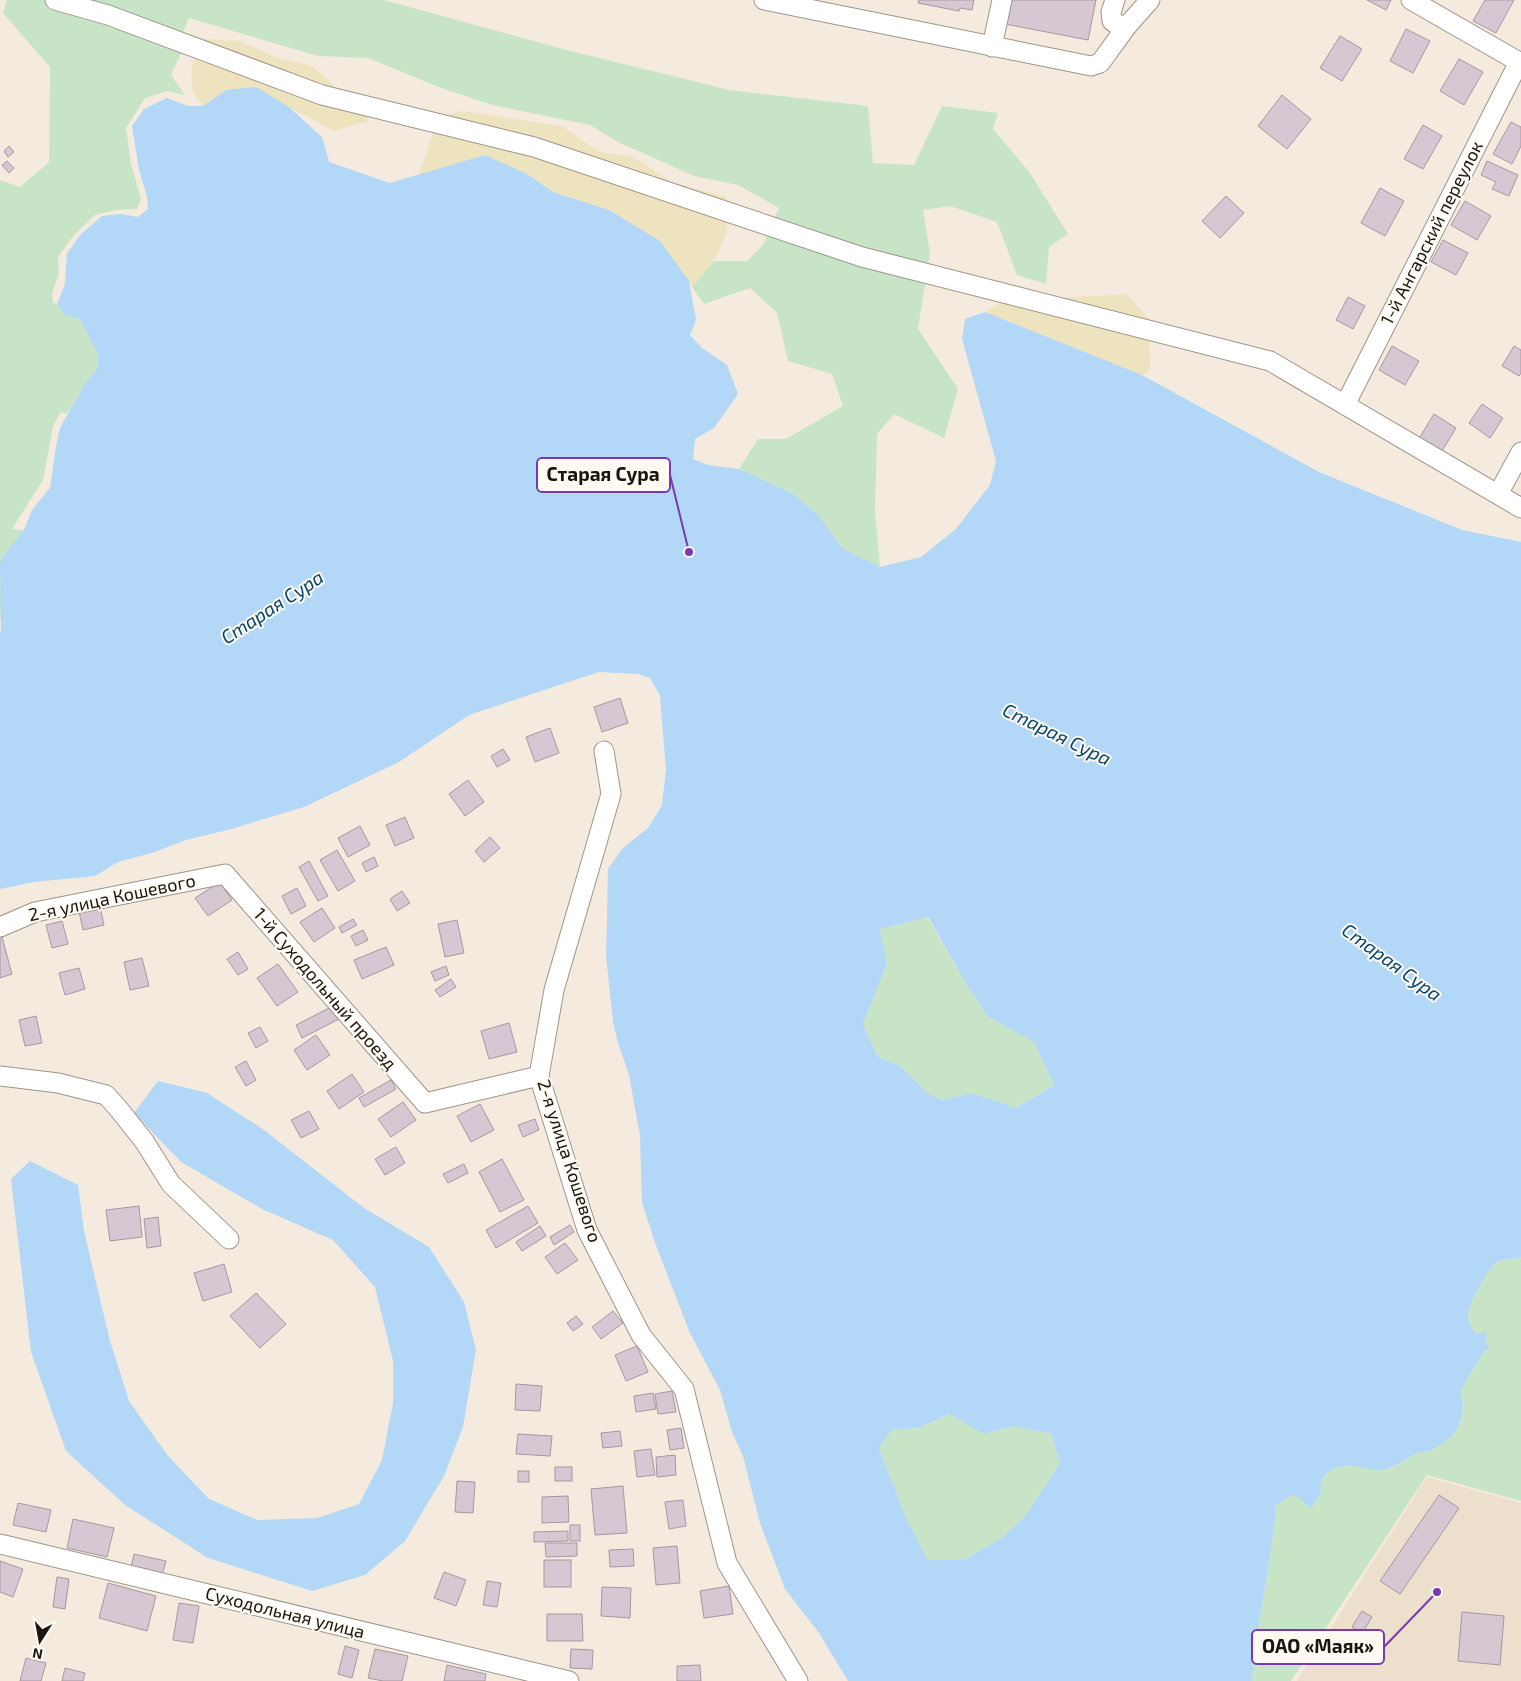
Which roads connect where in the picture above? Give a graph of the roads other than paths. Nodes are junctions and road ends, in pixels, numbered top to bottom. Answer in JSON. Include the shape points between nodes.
{"nodes":[{"id":1,"x":55,"y":0,"type":"edge"},
{"id":2,"x":764,"y":0,"type":"edge"},
{"id":3,"x":1002,"y":0,"type":"edge"},
{"id":4,"x":1115,"y":0,"type":"edge"},
{"id":5,"x":1150,"y":0,"type":"edge"},
{"id":6,"x":1411,"y":0,"type":"edge"},
{"id":7,"x":1126,"y":26,"type":"junction"},
{"id":8,"x":992,"y":46,"type":"junction"},
{"id":9,"x":1520,"y":62,"type":"edge"},
{"id":10,"x":1345,"y":405,"type":"junction"},
{"id":11,"x":1521,"y":452,"type":"edge"},
{"id":12,"x":1498,"y":494,"type":"junction"},
{"id":13,"x":1521,"y":508,"type":"edge"},
{"id":14,"x":604,"y":751,"type":"dead end"},
{"id":15,"x":225,"y":874,"type":"joint"},
{"id":16,"x":0,"y":926,"type":"edge"},
{"id":17,"x":0,"y":1076,"type":"edge"},
{"id":18,"x":539,"y":1076,"type":"junction"},
{"id":19,"x":229,"y":1239,"type":"dead end"},
{"id":20,"x":0,"y":1544,"type":"edge"},
{"id":21,"x":570,"y":1681,"type":"edge"},
{"id":22,"x":798,"y":1681,"type":"edge"}],
"edges":[{"from":1,"to":10,"type":"street","via":[[108,15],[322,95],[534,147],[862,257],[1270,362]]},
{"from":2,"to":8,"type":"street"},
{"from":3,"to":8,"type":"street"},
{"from":4,"to":7,"type":"street","via":[[1112,21]]},
{"from":5,"to":7,"type":"street"},
{"from":6,"to":9,"type":"street"},
{"from":7,"to":8,"type":"street","via":[[1100,63],[1091,66]]},
{"from":9,"to":10,"type":"street","name":"1-й Ангарский переулок"},
{"from":10,"to":12,"type":"street"},
{"from":11,"to":12,"type":"street"},
{"from":12,"to":13,"type":"street"},
{"from":14,"to":18,"type":"street","name":"2-я улица Кошевого","via":[[611,794],[554,990]]},
{"from":15,"to":16,"type":"street","name":"2-я улица Кошевого","via":[[36,912]]},
{"from":15,"to":18,"type":"street","name":"1-й Суходольный проезд","via":[[425,1103]]},
{"from":17,"to":19,"type":"street","via":[[58,1083],[106,1095],[144,1142],[171,1184]]},
{"from":18,"to":22,"type":"street","name":"2-я улица Кошевого","via":[[587,1230],[641,1335],[684,1390],[727,1563]]},
{"from":20,"to":21,"type":"street","name":"Суходольная улица"}]}
